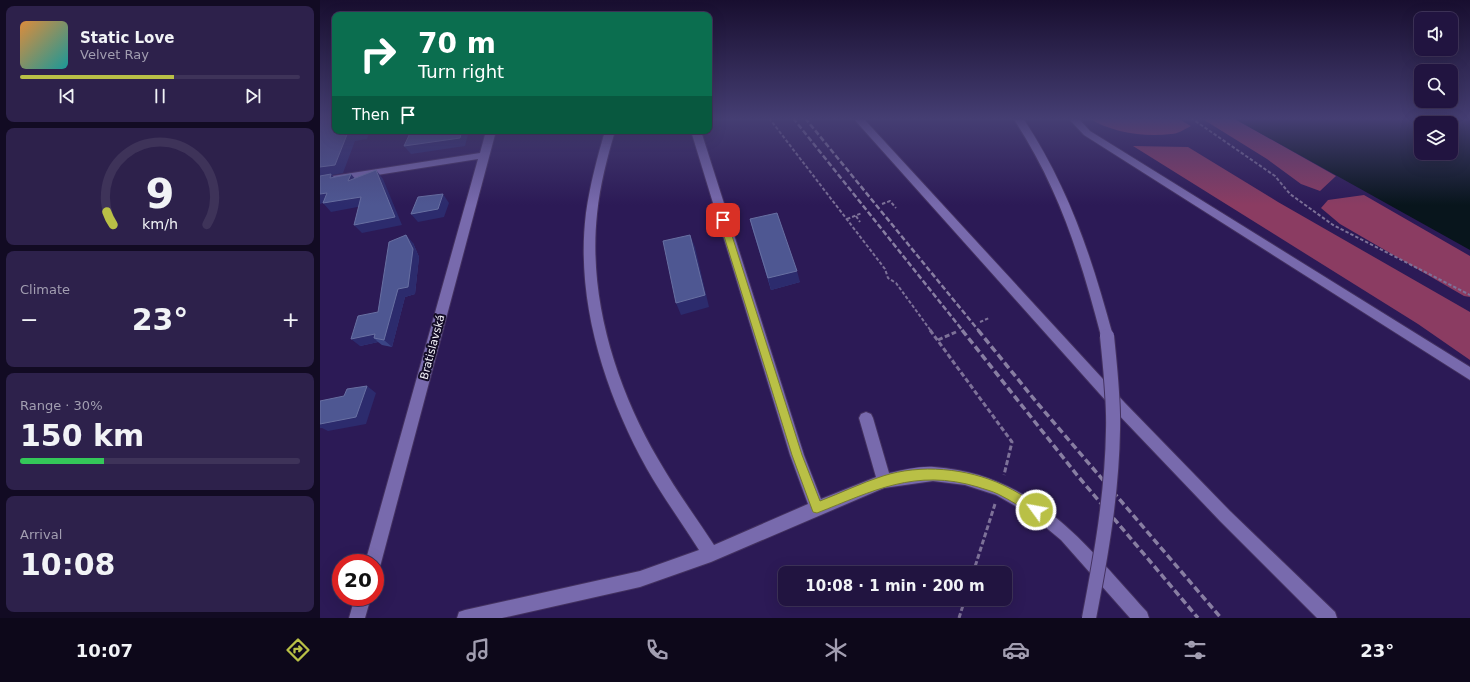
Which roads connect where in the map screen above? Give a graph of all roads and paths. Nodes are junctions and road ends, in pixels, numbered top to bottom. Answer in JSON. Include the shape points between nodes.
{"nodes":[{"id":1,"x":487,"y":147,"type":"edge"},
{"id":2,"x":605,"y":147,"type":"edge"},
{"id":3,"x":701,"y":147,"type":"edge"},
{"id":4,"x":792,"y":147,"type":"edge"},
{"id":5,"x":884,"y":147,"type":"edge"},
{"id":6,"x":1037,"y":147,"type":"edge"},
{"id":7,"x":1109,"y":147,"type":"edge"},
{"id":8,"x":1234,"y":147,"type":"edge"},
{"id":9,"x":485,"y":154,"type":"junction"},
{"id":10,"x":320,"y":181,"type":"edge"},
{"id":11,"x":882,"y":204,"type":"dead end"},
{"id":12,"x":896,"y":208,"type":"dead end"},
{"id":13,"x":862,"y":213,"type":"dead end"},
{"id":14,"x":856,"y":216,"type":"junction"},
{"id":15,"x":847,"y":219,"type":"junction"},
{"id":16,"x":860,"y":222,"type":"dead end"},
{"id":17,"x":1470,"y":295,"type":"edge"},
{"id":18,"x":989,"y":318,"type":"dead end"},
{"id":19,"x":980,"y":322,"type":"dead end"},
{"id":20,"x":956,"y":332,"type":"dead end"},
{"id":21,"x":938,"y":340,"type":"junction"},
{"id":22,"x":1470,"y":374,"type":"edge"},
{"id":23,"x":866,"y":418,"type":"dead end"},
{"id":24,"x":1004,"y":475,"type":"dead end"},
{"id":25,"x":884,"y":481,"type":"junction"},
{"id":26,"x":995,"y":502,"type":"dead end"},
{"id":27,"x":817,"y":508,"type":"junction"},
{"id":28,"x":375,"y":554,"type":"edge"},
{"id":29,"x":712,"y":554,"type":"junction"},
{"id":30,"x":975,"y":566,"type":"edge"},
{"id":31,"x":360,"y":606,"type":"edge"},
{"id":32,"x":963,"y":606,"type":"edge"},
{"id":33,"x":357,"y":618,"type":"edge"},
{"id":34,"x":465,"y":618,"type":"edge"},
{"id":35,"x":959,"y":618,"type":"edge"},
{"id":36,"x":1089,"y":618,"type":"edge"},
{"id":37,"x":1141,"y":618,"type":"edge"},
{"id":38,"x":1329,"y":618,"type":"edge"}],
"edges":[{"from":1,"to":9,"type":"street","name":"Bratislavská"},
{"from":2,"to":29,"type":"street","via":[[590,223],[592,285],[603,351],[624,408],[652,463]]},
{"from":3,"to":27,"type":"street","via":[[797,455]]},
{"from":4,"to":15,"type":"path"},
{"from":5,"to":38,"type":"street","via":[[1120,407],[1225,516]]},
{"from":6,"to":36,"type":"street","bridge":true,"via":[[1064,198],[1090,269],[1107,336],[1112,384],[1113,442],[1104,533]]},
{"from":7,"to":22,"type":"street"},
{"from":8,"to":17,"type":"path","via":[[1275,176],[1290,194],[1333,225]]},
{"from":9,"to":10,"type":"street"},
{"from":9,"to":28,"type":"street","name":"Bratislavská"},
{"from":11,"to":12,"type":"path","via":[[890,201]]},
{"from":13,"to":14,"type":"path"},
{"from":14,"to":15,"type":"path"},
{"from":14,"to":16,"type":"path"},
{"from":15,"to":21,"type":"path","via":[[885,269],[888,278],[896,283]]},
{"from":18,"to":19,"type":"path"},
{"from":20,"to":21,"type":"path"},
{"from":21,"to":24,"type":"path","via":[[1012,442]]},
{"from":23,"to":25,"type":"street"},
{"from":25,"to":27,"type":"street"},
{"from":25,"to":37,"type":"street","via":[[933,474],[965,478],[1000,489],[1017,498],[1066,535]]},
{"from":26,"to":30,"type":"path"},
{"from":27,"to":29,"type":"street"},
{"from":29,"to":34,"type":"street","via":[[640,579]]},
{"from":31,"to":33,"type":"street"},
{"from":32,"to":35,"type":"path"}]}
